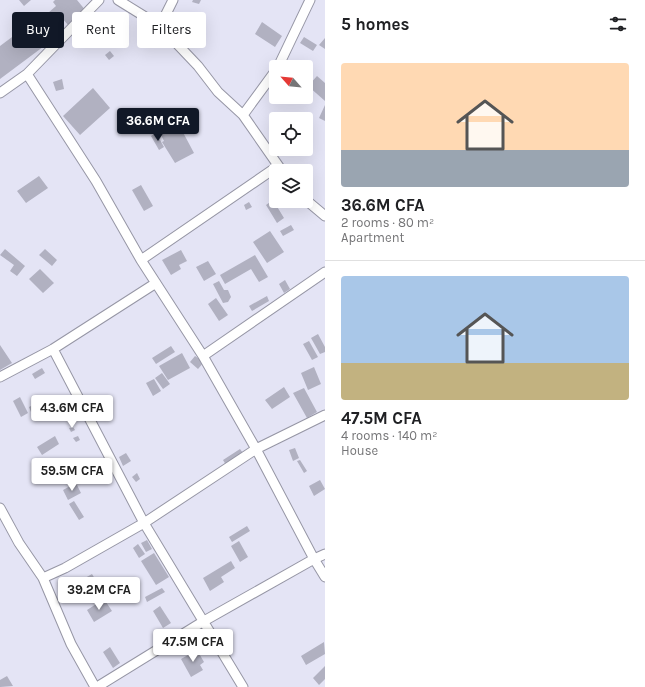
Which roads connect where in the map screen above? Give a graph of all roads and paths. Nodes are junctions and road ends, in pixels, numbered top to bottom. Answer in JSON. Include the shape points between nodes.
{"nodes":[{"id":1,"x":99,"y":0,"type":"edge"},
{"id":2,"x":118,"y":0,"type":"edge"},
{"id":3,"x":173,"y":0,"type":"edge"},
{"id":4,"x":310,"y":0,"type":"edge"},
{"id":5,"x":137,"y":12,"type":"edge"},
{"id":6,"x":167,"y":12,"type":"edge"},
{"id":7,"x":181,"y":48,"type":"edge"},
{"id":8,"x":281,"y":60,"type":"edge"},
{"id":9,"x":27,"y":74,"type":"junction"},
{"id":10,"x":269,"y":80,"type":"edge"},
{"id":11,"x":0,"y":93,"type":"edge"},
{"id":12,"x":243,"y":115,"type":"junction"},
{"id":13,"x":277,"y":164,"type":"edge"},
{"id":14,"x":269,"y":176,"type":"edge"},
{"id":15,"x":313,"y":206,"type":"edge"},
{"id":16,"x":325,"y":216,"type":"edge"},
{"id":17,"x":141,"y":260,"type":"junction"},
{"id":18,"x":325,"y":272,"type":"edge"},
{"id":19,"x":156,"y":283,"type":"junction"},
{"id":20,"x":53,"y":349,"type":"junction"},
{"id":21,"x":203,"y":356,"type":"junction"},
{"id":22,"x":0,"y":376,"type":"edge"},
{"id":23,"x":325,"y":415,"type":"edge"},
{"id":24,"x":256,"y":448,"type":"junction"},
{"id":25,"x":0,"y":508,"type":"edge"},
{"id":26,"x":144,"y":523,"type":"junction"},
{"id":27,"x":325,"y":554,"type":"edge"},
{"id":28,"x":314,"y":559,"type":"junction"},
{"id":29,"x":325,"y":577,"type":"edge"},
{"id":30,"x":43,"y":578,"type":"junction"},
{"id":31,"x":204,"y":621,"type":"junction"},
{"id":32,"x":96,"y":687,"type":"edge"},
{"id":33,"x":244,"y":687,"type":"edge"}],
"edges":[{"from":1,"to":9,"type":"street"},
{"from":2,"to":5,"type":"street"},
{"from":3,"to":6,"type":"street"},
{"from":4,"to":8,"type":"street"},
{"from":7,"to":12,"type":"street","via":[[218,92]]},
{"from":9,"to":11,"type":"street"},
{"from":9,"to":17,"type":"street","via":[[96,181]]},
{"from":10,"to":12,"type":"street"},
{"from":12,"to":13,"type":"street"},
{"from":14,"to":17,"type":"street"},
{"from":15,"to":16,"type":"street"},
{"from":17,"to":19,"type":"street"},
{"from":18,"to":21,"type":"street"},
{"from":19,"to":20,"type":"street"},
{"from":19,"to":21,"type":"street"},
{"from":20,"to":22,"type":"street"},
{"from":20,"to":26,"type":"street"},
{"from":21,"to":24,"type":"street"},
{"from":23,"to":24,"type":"street"},
{"from":24,"to":26,"type":"street"},
{"from":24,"to":28,"type":"street"},
{"from":25,"to":30,"type":"street","via":[[19,543]]},
{"from":26,"to":30,"type":"street"},
{"from":26,"to":31,"type":"street"},
{"from":27,"to":28,"type":"street"},
{"from":28,"to":29,"type":"street"},
{"from":28,"to":31,"type":"street"},
{"from":30,"to":32,"type":"street","via":[[72,644]]},
{"from":31,"to":32,"type":"street"},
{"from":31,"to":33,"type":"street"}]}
